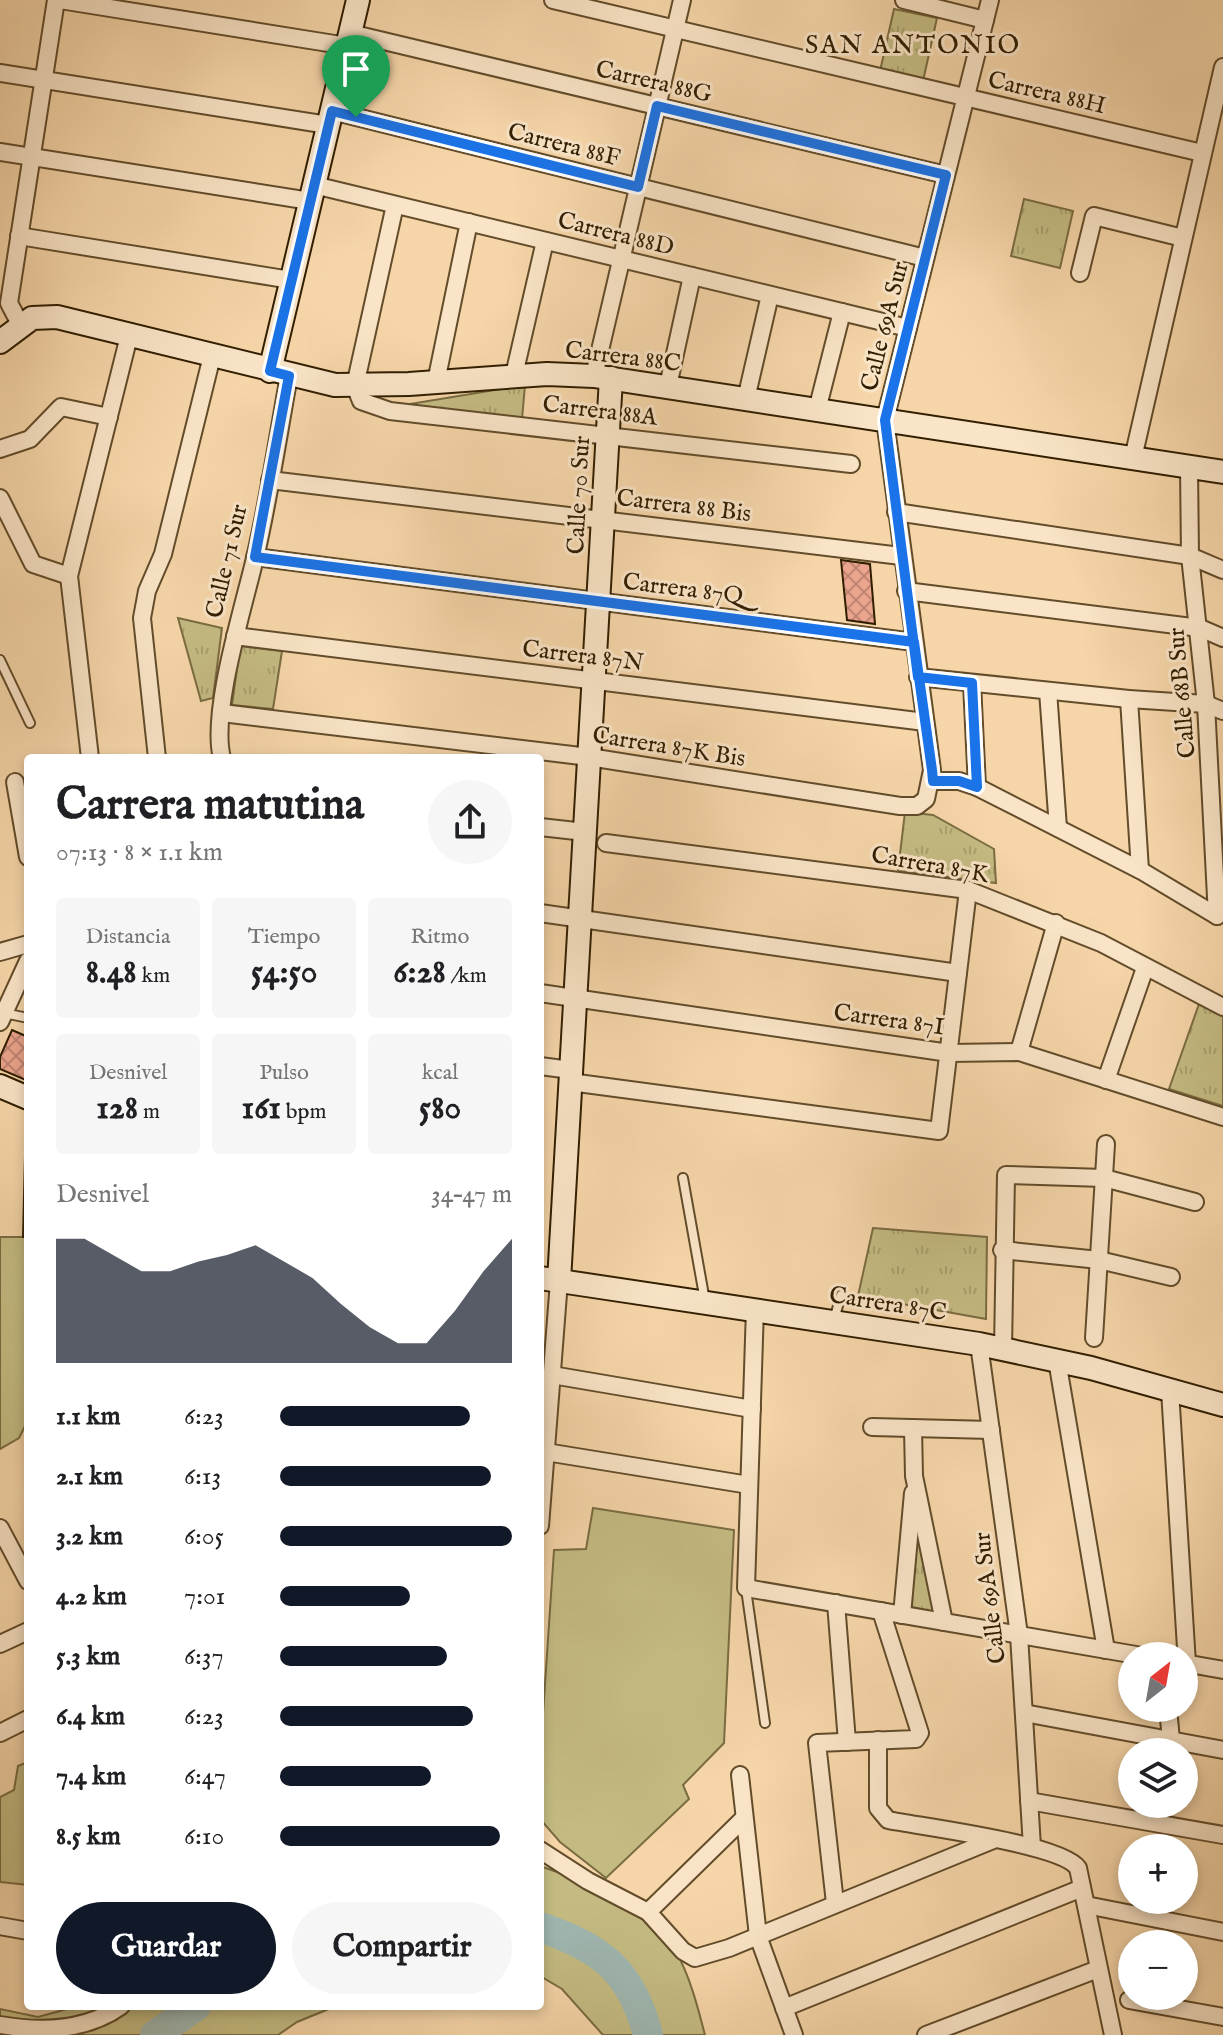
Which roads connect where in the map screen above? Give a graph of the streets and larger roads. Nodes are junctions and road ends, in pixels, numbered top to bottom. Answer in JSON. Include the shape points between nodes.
{"nodes":[{"id":1,"x":58,"y":0,"type":"edge"},
{"id":2,"x":358,"y":0,"type":"edge"},
{"id":3,"x":553,"y":0,"type":"edge"},
{"id":4,"x":682,"y":0,"type":"edge"},
{"id":5,"x":904,"y":0,"type":"edge"},
{"id":6,"x":990,"y":0,"type":"edge"},
{"id":7,"x":985,"y":20,"type":"junction"},
{"id":8,"x":676,"y":28,"type":"junction"},
{"id":9,"x":349,"y":40,"type":"junction"},
{"id":10,"x":1223,"y":67,"type":"edge"},
{"id":11,"x":0,"y":73,"type":"edge"},
{"id":12,"x":44,"y":80,"type":"junction"},
{"id":13,"x":1220,"y":93,"type":"edge"},
{"id":14,"x":965,"y":98,"type":"junction"},
{"id":15,"x":657,"y":106,"type":"junction"},
{"id":16,"x":330,"y":118,"type":"junction"},
{"id":17,"x":0,"y":152,"type":"edge"},
{"id":18,"x":1202,"y":153,"type":"junction"},
{"id":19,"x":32,"y":157,"type":"junction"},
{"id":20,"x":946,"y":175,"type":"junction"},
{"id":21,"x":638,"y":187,"type":"junction"},
{"id":22,"x":312,"y":193,"type":"junction"},
{"id":23,"x":395,"y":205,"type":"junction"},
{"id":24,"x":469,"y":222,"type":"junction"},
{"id":25,"x":19,"y":236,"type":"junction"},
{"id":26,"x":1183,"y":238,"type":"junction"},
{"id":27,"x":545,"y":241,"type":"junction"},
{"id":28,"x":925,"y":258,"type":"junction"},
{"id":29,"x":621,"y":259,"type":"junction"},
{"id":30,"x":1080,"y":273,"type":"dead end"},
{"id":31,"x":692,"y":276,"type":"junction"},
{"id":32,"x":291,"y":280,"type":"junction"},
{"id":33,"x":770,"y":295,"type":"junction"},
{"id":34,"x":842,"y":312,"type":"junction"},
{"id":35,"x":20,"y":324,"type":"junction"},
{"id":36,"x":908,"y":328,"type":"junction"},
{"id":37,"x":129,"y":336,"type":"junction"},
{"id":38,"x":0,"y":342,"type":"edge"},
{"id":39,"x":212,"y":356,"type":"junction"},
{"id":40,"x":279,"y":373,"type":"junction"},
{"id":41,"x":514,"y":375,"type":"junction"},
{"id":42,"x":603,"y":377,"type":"junction"},
{"id":43,"x":436,"y":382,"type":"junction"},
{"id":44,"x":355,"y":386,"type":"junction"},
{"id":45,"x":668,"y":386,"type":"junction"},
{"id":46,"x":746,"y":399,"type":"junction"},
{"id":47,"x":817,"y":410,"type":"junction"},
{"id":48,"x":109,"y":417,"type":"junction"},
{"id":49,"x":885,"y":420,"type":"junction"},
{"id":50,"x":608,"y":436,"type":"junction"},
{"id":51,"x":0,"y":449,"type":"edge"},
{"id":52,"x":1133,"y":458,"type":"junction"},
{"id":53,"x":851,"y":464,"type":"dead end"},
{"id":54,"x":1189,"y":467,"type":"junction"},
{"id":55,"x":1223,"y":472,"type":"edge"},
{"id":56,"x":270,"y":480,"type":"junction"},
{"id":57,"x":0,"y":498,"type":"edge"},
{"id":58,"x":896,"y":512,"type":"junction"},
{"id":59,"x":603,"y":520,"type":"junction"},
{"id":60,"x":901,"y":556,"type":"junction"},
{"id":61,"x":1190,"y":556,"type":"junction"},
{"id":62,"x":255,"y":557,"type":"junction"},
{"id":63,"x":1223,"y":570,"type":"edge"},
{"id":64,"x":69,"y":576,"type":"junction"},
{"id":65,"x":906,"y":591,"type":"junction"},
{"id":66,"x":598,"y":601,"type":"junction"},
{"id":67,"x":1200,"y":628,"type":"junction"},
{"id":68,"x":235,"y":636,"type":"junction"},
{"id":69,"x":1223,"y":638,"type":"edge"},
{"id":70,"x":914,"y":642,"type":"junction"},
{"id":71,"x":918,"y":677,"type":"junction"},
{"id":72,"x":594,"y":681,"type":"junction"},
{"id":73,"x":972,"y":683,"type":"junction"},
{"id":74,"x":1048,"y":691,"type":"junction"},
{"id":75,"x":1129,"y":699,"type":"junction"},
{"id":76,"x":1206,"y":704,"type":"junction"},
{"id":77,"x":1223,"y":711,"type":"edge"},
{"id":78,"x":222,"y":713,"type":"junction"},
{"id":79,"x":925,"y":722,"type":"junction"},
{"id":80,"x":90,"y":754,"type":"edge"},
{"id":81,"x":157,"y":754,"type":"edge"},
{"id":82,"x":221,"y":754,"type":"edge"},
{"id":83,"x":589,"y":757,"type":"junction"},
{"id":84,"x":1217,"y":776,"type":"edge"},
{"id":85,"x":933,"y":781,"type":"junction"},
{"id":86,"x":15,"y":782,"type":"dead end"},
{"id":87,"x":977,"y":787,"type":"junction"},
{"id":88,"x":24,"y":820,"type":"edge"},
{"id":89,"x":544,"y":827,"type":"edge"},
{"id":90,"x":1058,"y":828,"type":"junction"},
{"id":91,"x":585,"y":832,"type":"junction"},
{"id":92,"x":606,"y":843,"type":"dead end"},
{"id":93,"x":1140,"y":870,"type":"junction"},
{"id":94,"x":968,"y":890,"type":"junction"},
{"id":95,"x":544,"y":914,"type":"edge"},
{"id":96,"x":580,"y":919,"type":"junction"},
{"id":97,"x":1056,"y":923,"type":"junction"},
{"id":98,"x":24,"y":945,"type":"edge"},
{"id":99,"x":0,"y":952,"type":"edge"},
{"id":100,"x":1145,"y":968,"type":"junction"},
{"id":101,"x":24,"y":970,"type":"edge"},
{"id":102,"x":958,"y":973,"type":"junction"},
{"id":103,"x":544,"y":993,"type":"edge"},
{"id":104,"x":575,"y":997,"type":"junction"},
{"id":105,"x":1223,"y":1007,"type":"edge"},
{"id":106,"x":2,"y":1018,"type":"edge"},
{"id":107,"x":1019,"y":1052,"type":"junction"},
{"id":108,"x":949,"y":1053,"type":"junction"},
{"id":109,"x":544,"y":1067,"type":"edge"},
{"id":110,"x":571,"y":1076,"type":"junction"},
{"id":111,"x":1106,"y":1080,"type":"junction"},
{"id":112,"x":0,"y":1086,"type":"edge"},
{"id":113,"x":24,"y":1096,"type":"edge"},
{"id":114,"x":1223,"y":1117,"type":"edge"},
{"id":115,"x":1106,"y":1144,"type":"dead end"},
{"id":116,"x":1104,"y":1178,"type":"junction"},
{"id":117,"x":1195,"y":1202,"type":"dead end"},
{"id":118,"x":1002,"y":1250,"type":"junction"},
{"id":119,"x":1099,"y":1260,"type":"junction"},
{"id":120,"x":1171,"y":1277,"type":"dead end"},
{"id":121,"x":550,"y":1279,"type":"edge"},
{"id":122,"x":755,"y":1308,"type":"junction"},
{"id":123,"x":1094,"y":1338,"type":"dead end"},
{"id":124,"x":979,"y":1344,"type":"junction"},
{"id":125,"x":1003,"y":1349,"type":"junction"},
{"id":126,"x":1057,"y":1360,"type":"junction"},
{"id":127,"x":552,"y":1375,"type":"junction"},
{"id":128,"x":1170,"y":1390,"type":"junction"},
{"id":129,"x":1223,"y":1405,"type":"edge"},
{"id":130,"x":752,"y":1409,"type":"junction"},
{"id":131,"x":872,"y":1427,"type":"dead end"},
{"id":132,"x":913,"y":1428,"type":"junction"},
{"id":133,"x":991,"y":1430,"type":"junction"},
{"id":134,"x":544,"y":1443,"type":"edge"},
{"id":135,"x":914,"y":1476,"type":"junction"},
{"id":136,"x":749,"y":1485,"type":"junction"},
{"id":137,"x":0,"y":1528,"type":"edge"},
{"id":138,"x":24,"y":1573,"type":"edge"},
{"id":139,"x":836,"y":1603,"type":"junction"},
{"id":140,"x":881,"y":1611,"type":"junction"},
{"id":141,"x":902,"y":1615,"type":"junction"},
{"id":142,"x":944,"y":1622,"type":"junction"},
{"id":143,"x":24,"y":1633,"type":"edge"},
{"id":144,"x":1019,"y":1635,"type":"junction"},
{"id":145,"x":1184,"y":1642,"type":"edge"},
{"id":146,"x":0,"y":1644,"type":"edge"},
{"id":147,"x":1106,"y":1650,"type":"junction"},
{"id":148,"x":1118,"y":1652,"type":"edge"},
{"id":149,"x":1198,"y":1666,"type":"edge"},
{"id":150,"x":1223,"y":1670,"type":"edge"},
{"id":151,"x":1024,"y":1713,"type":"junction"},
{"id":152,"x":24,"y":1721,"type":"edge"},
{"id":153,"x":0,"y":1733,"type":"edge"},
{"id":154,"x":1160,"y":1738,"type":"edge"},
{"id":155,"x":878,"y":1740,"type":"junction"},
{"id":156,"x":847,"y":1742,"type":"junction"},
{"id":157,"x":1198,"y":1745,"type":"edge"},
{"id":158,"x":1223,"y":1750,"type":"edge"},
{"id":159,"x":740,"y":1775,"type":"dead end"},
{"id":160,"x":1029,"y":1801,"type":"junction"},
{"id":161,"x":742,"y":1820,"type":"junction"},
{"id":162,"x":1223,"y":1835,"type":"edge"},
{"id":163,"x":993,"y":1840,"type":"junction"},
{"id":164,"x":1032,"y":1847,"type":"junction"},
{"id":165,"x":544,"y":1853,"type":"edge"},
{"id":166,"x":1082,"y":1888,"type":"junction"},
{"id":167,"x":835,"y":1903,"type":"junction"},
{"id":168,"x":1086,"y":1905,"type":"junction"},
{"id":169,"x":648,"y":1912,"type":"junction"},
{"id":170,"x":0,"y":1926,"type":"edge"},
{"id":171,"x":24,"y":1930,"type":"edge"},
{"id":172,"x":1223,"y":1932,"type":"edge"},
{"id":173,"x":758,"y":1936,"type":"junction"},
{"id":174,"x":1098,"y":1969,"type":"junction"},
{"id":175,"x":784,"y":2008,"type":"junction"},
{"id":176,"x":113,"y":2010,"type":"edge"},
{"id":177,"x":1184,"y":2010,"type":"edge"},
{"id":178,"x":1223,"y":2017,"type":"edge"},
{"id":179,"x":0,"y":2025,"type":"edge"},
{"id":180,"x":794,"y":2035,"type":"edge"},
{"id":181,"x":926,"y":2035,"type":"edge"},
{"id":182,"x":1113,"y":2035,"type":"edge"}],
"edges":[{"from":1,"to":9,"type":"street","name":"Carrera 88G"},
{"from":1,"to":12,"type":"street"},
{"from":2,"to":9,"type":"street","name":"Calle 71 Sur"},
{"from":3,"to":8,"type":"street","name":"Carrera 88H"},
{"from":4,"to":8,"type":"street","name":"Calle 70 Sur"},
{"from":5,"to":7,"type":"street"},
{"from":6,"to":7,"type":"street","name":"Calle 69A Sur"},
{"from":7,"to":14,"type":"street","name":"Calle 69A Sur"},
{"from":8,"to":14,"type":"street","name":"Carrera 88H"},
{"from":8,"to":15,"type":"street","name":"Calle 70 Sur"},
{"from":9,"to":15,"type":"street","name":"Carrera 88G"},
{"from":9,"to":16,"type":"street","name":"Calle 71 Sur"},
{"from":10,"to":13,"type":"street"},
{"from":11,"to":12,"type":"street","name":"Carrera 88F"},
{"from":12,"to":16,"type":"street","name":"Carrera 88F"},
{"from":12,"to":19,"type":"street"},
{"from":13,"to":18,"type":"street"},
{"from":14,"to":18,"type":"street","name":"Carrera 88H"},
{"from":14,"to":20,"type":"street","name":"Calle 69A Sur"},
{"from":15,"to":20,"type":"street","name":"Carrera 88G"},
{"from":15,"to":21,"type":"street","name":"Calle 70 Sur"},
{"from":16,"to":21,"type":"street","name":"Carrera 88F"},
{"from":16,"to":22,"type":"street","name":"Calle 71 Sur"},
{"from":17,"to":19,"type":"street","name":"Carrera 88D"},
{"from":18,"to":26,"type":"street"},
{"from":19,"to":22,"type":"street","name":"Carrera 88D"},
{"from":19,"to":25,"type":"street"},
{"from":20,"to":28,"type":"street","name":"Calle 69A Sur"},
{"from":21,"to":28,"type":"street","name":"Carrera 88F"},
{"from":21,"to":29,"type":"street","name":"Calle 70 Sur"},
{"from":22,"to":23,"type":"street","name":"Carrera 88D"},
{"from":22,"to":32,"type":"street","name":"Calle 71 Sur"},
{"from":23,"to":24,"type":"street","name":"Carrera 88D"},
{"from":23,"to":44,"type":"street"},
{"from":24,"to":27,"type":"street","name":"Carrera 88D"},
{"from":24,"to":43,"type":"street"},
{"from":25,"to":32,"type":"street"},
{"from":25,"to":35,"type":"street","via":[[9,303]]},
{"from":26,"to":30,"type":"street","via":[[1094,216]]},
{"from":26,"to":52,"type":"street"},
{"from":27,"to":29,"type":"street","name":"Carrera 88D"},
{"from":27,"to":41,"type":"street"},
{"from":28,"to":36,"type":"street","name":"Calle 69A Sur"},
{"from":29,"to":31,"type":"street","name":"Carrera 88D"},
{"from":29,"to":42,"type":"street","name":"Calle 70 Sur"},
{"from":31,"to":33,"type":"street","name":"Carrera 88D"},
{"from":31,"to":45,"type":"street"},
{"from":32,"to":40,"type":"street","name":"Calle 71 Sur"},
{"from":33,"to":34,"type":"street","name":"Carrera 88D"},
{"from":33,"to":46,"type":"street"},
{"from":34,"to":36,"type":"street","name":"Carrera 88D"},
{"from":34,"to":47,"type":"street"},
{"from":35,"to":37,"type":"street","name":"Carrera 88C","via":[[57,317]]},
{"from":35,"to":38,"type":"street"},
{"from":36,"to":49,"type":"street","name":"Calle 69A Sur"},
{"from":37,"to":39,"type":"street","name":"Carrera 88C"},
{"from":37,"to":48,"type":"street"},
{"from":39,"to":40,"type":"street","name":"Carrera 88C"},
{"from":39,"to":81,"type":"street","via":[[142,618]]},
{"from":40,"to":44,"type":"street","name":"Carrera 88C"},
{"from":40,"to":56,"type":"street","name":"Calle 71 Sur"},
{"from":41,"to":42,"type":"street","name":"Carrera 88C"},
{"from":41,"to":43,"type":"street","name":"Carrera 88C"},
{"from":42,"to":45,"type":"street","name":"Carrera 88C"},
{"from":42,"to":50,"type":"street","name":"Calle 70 Sur"},
{"from":43,"to":44,"type":"street","name":"Carrera 88C"},
{"from":44,"to":50,"type":"street","name":"Carrera 88A","via":[[361,401],[390,411]]},
{"from":45,"to":46,"type":"street","name":"Carrera 88C"},
{"from":46,"to":47,"type":"street","name":"Carrera 88C"},
{"from":47,"to":49,"type":"street","name":"Carrera 88C"},
{"from":48,"to":51,"type":"street","via":[[61,407],[30,439]]},
{"from":48,"to":64,"type":"street"},
{"from":49,"to":52,"type":"street","name":"Carrera 88C"},
{"from":49,"to":58,"type":"street","name":"Calle 69A Sur"},
{"from":50,"to":53,"type":"street","name":"Carrera 88A"},
{"from":50,"to":59,"type":"street","name":"Calle 70 Sur"},
{"from":52,"to":54,"type":"street","name":"Carrera 88C"},
{"from":54,"to":55,"type":"street","name":"Carrera 88C"},
{"from":54,"to":61,"type":"street","name":"Calle 68B Sur"},
{"from":56,"to":59,"type":"street","name":"Carrera 88 Bis"},
{"from":56,"to":62,"type":"street","name":"Calle 71 Sur"},
{"from":57,"to":64,"type":"street","via":[[33,564]]},
{"from":58,"to":60,"type":"street","name":"Calle 69A Sur"},
{"from":58,"to":61,"type":"street"},
{"from":59,"to":60,"type":"street","name":"Carrera 88 Bis"},
{"from":59,"to":66,"type":"street","name":"Calle 70 Sur"},
{"from":60,"to":65,"type":"street","name":"Calle 69A Sur"},
{"from":61,"to":63,"type":"street"},
{"from":61,"to":67,"type":"street","name":"Calle 68B Sur"},
{"from":62,"to":66,"type":"street","name":"Carrera 87Q"},
{"from":62,"to":68,"type":"street","name":"Calle 71 Sur"},
{"from":64,"to":80,"type":"street"},
{"from":65,"to":67,"type":"street"},
{"from":65,"to":70,"type":"street","name":"Calle 69A Sur"},
{"from":66,"to":70,"type":"street","name":"Carrera 87Q"},
{"from":66,"to":72,"type":"street","name":"Calle 70 Sur"},
{"from":67,"to":69,"type":"street"},
{"from":67,"to":76,"type":"street","name":"Calle 68B Sur"},
{"from":68,"to":72,"type":"street","name":"Carrera 87N"},
{"from":68,"to":78,"type":"street","name":"Calle 71 Sur"},
{"from":70,"to":71,"type":"street","name":"Calle 69A Sur"},
{"from":71,"to":73,"type":"street"},
{"from":71,"to":79,"type":"street","name":"Calle 69A Sur"},
{"from":72,"to":79,"type":"street","name":"Carrera 87N"},
{"from":72,"to":83,"type":"street","name":"Calle 70 Sur"},
{"from":73,"to":74,"type":"street"},
{"from":73,"to":87,"type":"street"},
{"from":74,"to":75,"type":"street"},
{"from":74,"to":90,"type":"street"},
{"from":75,"to":76,"type":"street"},
{"from":75,"to":93,"type":"street"},
{"from":76,"to":77,"type":"street"},
{"from":76,"to":84,"type":"street","name":"Calle 68B Sur"},
{"from":78,"to":82,"type":"street","name":"Calle 71 Sur"},
{"from":78,"to":83,"type":"street","name":"Carrera 87K Bis"},
{"from":79,"to":85,"type":"street","name":"Calle 69A Sur"},
{"from":83,"to":85,"type":"street","name":"Carrera 87K Bis","via":[[917,806]]},
{"from":83,"to":91,"type":"street","name":"Calle 70 Sur"},
{"from":84,"to":93,"type":"street","name":"Calle 68B Sur","via":[[1211,853],[1217,916]]},
{"from":85,"to":87,"type":"street"},
{"from":86,"to":88,"type":"street"},
{"from":87,"to":90,"type":"street"},
{"from":89,"to":91,"type":"street"},
{"from":90,"to":93,"type":"street"},
{"from":91,"to":96,"type":"street","name":"Calle 70 Sur"},
{"from":92,"to":94,"type":"street","name":"Carrera 87K"},
{"from":94,"to":97,"type":"street","name":"Carrera 87K"},
{"from":94,"to":102,"type":"street"},
{"from":95,"to":96,"type":"street"},
{"from":96,"to":102,"type":"street"},
{"from":96,"to":104,"type":"street","name":"Calle 70 Sur"},
{"from":97,"to":100,"type":"street","name":"Carrera 87K"},
{"from":97,"to":107,"type":"street"},
{"from":98,"to":99,"type":"street"},
{"from":100,"to":105,"type":"street","name":"Carrera 87K"},
{"from":100,"to":111,"type":"street"},
{"from":101,"to":106,"type":"street"},
{"from":102,"to":108,"type":"street"},
{"from":103,"to":104,"type":"street","name":"Carrera 87I"},
{"from":104,"to":108,"type":"street","name":"Carrera 87I"},
{"from":104,"to":110,"type":"street","name":"Calle 70 Sur"},
{"from":107,"to":108,"type":"street","name":"Carrera 87I"},
{"from":107,"to":111,"type":"street","name":"Carrera 87I"},
{"from":108,"to":110,"type":"street","via":[[939,1131]]},
{"from":109,"to":110,"type":"street"},
{"from":110,"to":121,"type":"street","name":"Calle 70 Sur"},
{"from":111,"to":114,"type":"street","name":"Carrera 87I"},
{"from":112,"to":113,"type":"street"},
{"from":115,"to":116,"type":"street"},
{"from":116,"to":117,"type":"street"},
{"from":116,"to":118,"type":"street","via":[[1006,1175]]},
{"from":116,"to":119,"type":"street"},
{"from":118,"to":119,"type":"street"},
{"from":118,"to":125,"type":"street"},
{"from":119,"to":120,"type":"street"},
{"from":119,"to":123,"type":"street"},
{"from":121,"to":122,"type":"street","name":"Carrera 87C"},
{"from":121,"to":127,"type":"street","name":"Calle 70 Sur"},
{"from":122,"to":124,"type":"street","name":"Carrera 87C"},
{"from":122,"to":130,"type":"street"},
{"from":124,"to":125,"type":"street","name":"Carrera 87C"},
{"from":124,"to":133,"type":"street","name":"Calle 69A Sur"},
{"from":125,"to":126,"type":"street","name":"Carrera 87C"},
{"from":126,"to":128,"type":"street","name":"Carrera 87C"},
{"from":126,"to":147,"type":"street"},
{"from":127,"to":130,"type":"street"},
{"from":127,"to":134,"type":"street","name":"Calle 70 Sur"},
{"from":128,"to":129,"type":"street","name":"Carrera 87C"},
{"from":128,"to":145,"type":"street"},
{"from":130,"to":136,"type":"street"},
{"from":131,"to":132,"type":"street"},
{"from":132,"to":133,"type":"street"},
{"from":132,"to":135,"type":"street"},
{"from":133,"to":144,"type":"street","name":"Calle 69A Sur"},
{"from":134,"to":136,"type":"street"},
{"from":135,"to":141,"type":"street"},
{"from":135,"to":142,"type":"street"},
{"from":136,"to":139,"type":"street","via":[[746,1588]]},
{"from":137,"to":138,"type":"street"},
{"from":139,"to":140,"type":"street"},
{"from":139,"to":156,"type":"street"},
{"from":140,"to":141,"type":"street"},
{"from":140,"to":155,"type":"street","via":[[920,1727],[916,1739]]},
{"from":141,"to":142,"type":"street"},
{"from":142,"to":144,"type":"street"},
{"from":143,"to":146,"type":"street"},
{"from":144,"to":147,"type":"street"},
{"from":144,"to":151,"type":"street","name":"Calle 69A Sur"},
{"from":147,"to":148,"type":"street"},
{"from":149,"to":150,"type":"street"},
{"from":151,"to":154,"type":"street"},
{"from":151,"to":160,"type":"street","name":"Calle 69A Sur"},
{"from":152,"to":153,"type":"street"},
{"from":155,"to":156,"type":"street"},
{"from":155,"to":163,"type":"street","via":[[880,1813],[888,1820]]},
{"from":156,"to":167,"type":"street","via":[[817,1743]]},
{"from":157,"to":158,"type":"street"},
{"from":159,"to":161,"type":"street"},
{"from":160,"to":162,"type":"street"},
{"from":160,"to":164,"type":"street","name":"Calle 69A Sur"},
{"from":161,"to":169,"type":"street"},
{"from":161,"to":173,"type":"street"},
{"from":163,"to":164,"type":"street"},
{"from":163,"to":167,"type":"street"},
{"from":164,"to":166,"type":"street","via":[[1072,1859]]},
{"from":165,"to":169,"type":"street"},
{"from":166,"to":168,"type":"street"},
{"from":166,"to":175,"type":"street"},
{"from":167,"to":173,"type":"street"},
{"from":168,"to":172,"type":"street"},
{"from":168,"to":174,"type":"street"},
{"from":169,"to":173,"type":"street","via":[[687,1954],[703,1957]]},
{"from":170,"to":171,"type":"street"},
{"from":173,"to":175,"type":"street"},
{"from":174,"to":181,"type":"street"},
{"from":174,"to":182,"type":"street"},
{"from":175,"to":180,"type":"street"},
{"from":176,"to":179,"type":"street","via":[[82,2025],[39,2030]]},
{"from":177,"to":178,"type":"street"}]}
